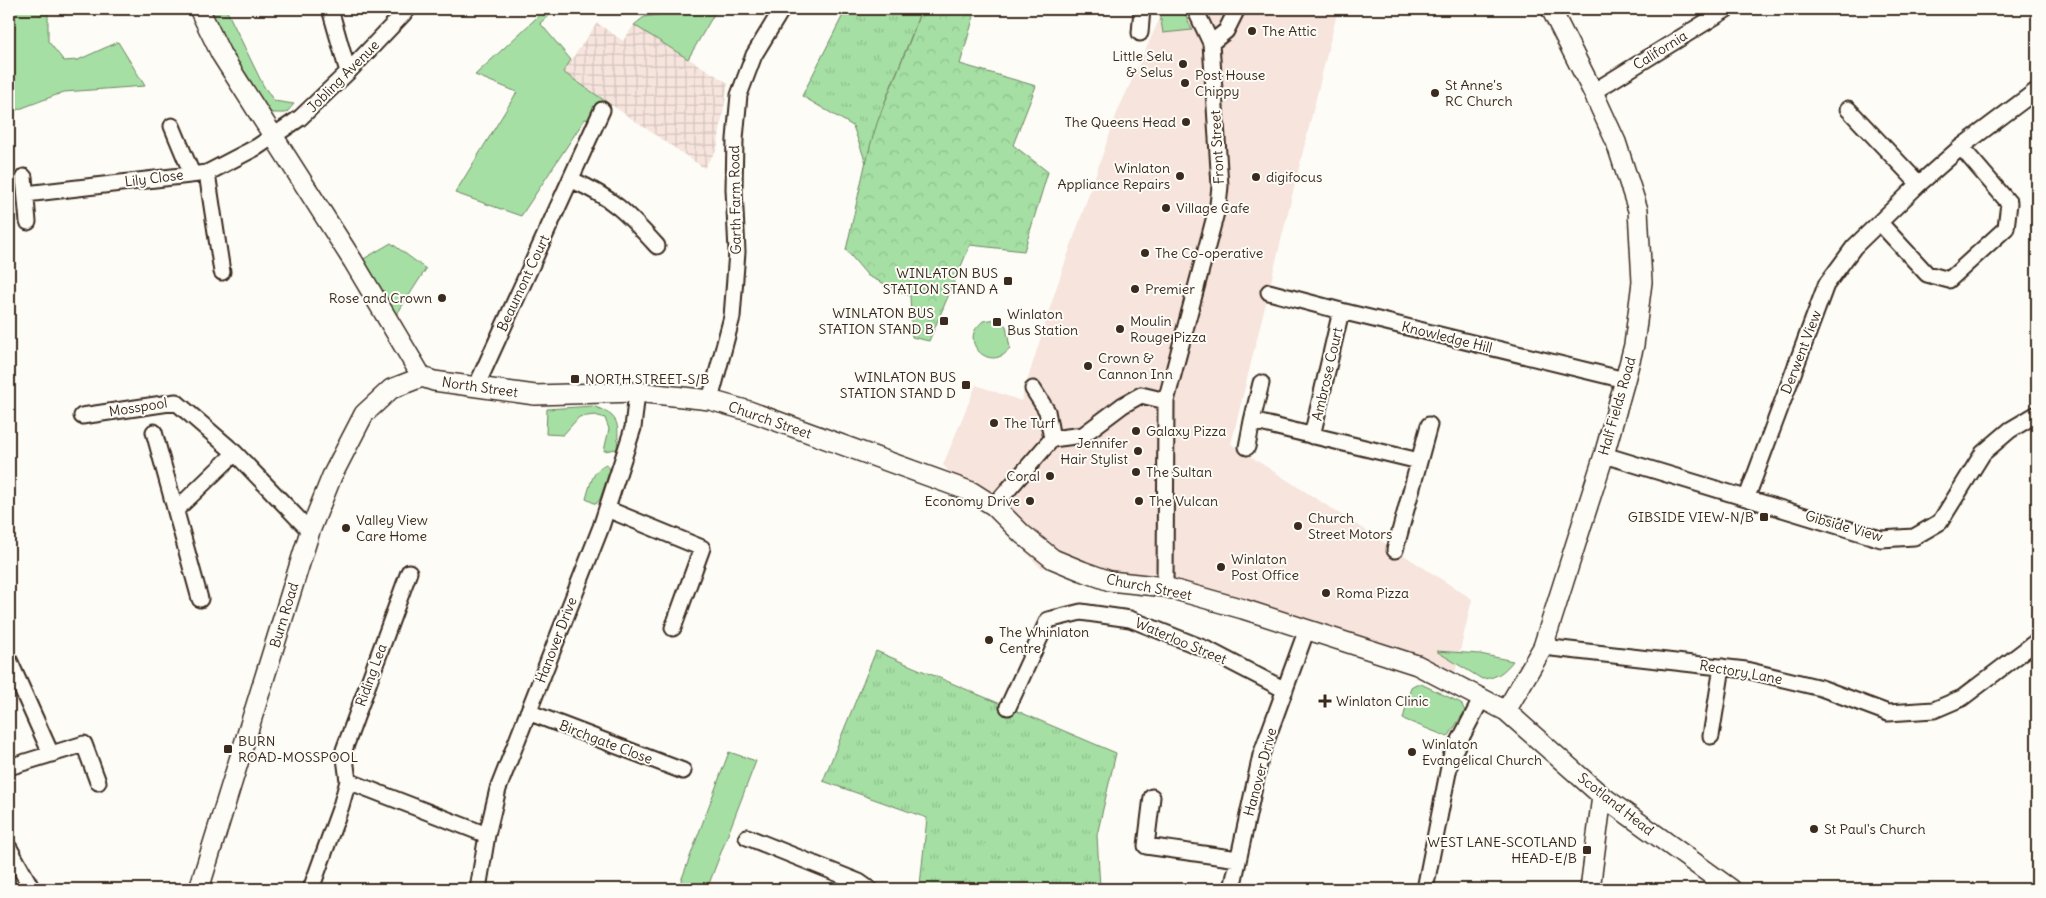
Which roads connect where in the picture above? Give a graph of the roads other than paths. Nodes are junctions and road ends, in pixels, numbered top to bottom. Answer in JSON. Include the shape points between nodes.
{"nodes":[{"id":1,"x":199,"y":9,"type":"edge"},
{"id":2,"x":330,"y":9,"type":"edge"},
{"id":3,"x":408,"y":9,"type":"edge"},
{"id":4,"x":782,"y":9,"type":"edge"},
{"id":5,"x":1142,"y":9,"type":"edge"},
{"id":6,"x":1195,"y":9,"type":"edge"},
{"id":7,"x":1237,"y":9,"type":"edge"},
{"id":8,"x":1550,"y":9,"type":"edge"},
{"id":9,"x":1727,"y":9,"type":"edge"},
{"id":10,"x":1140,"y":33,"type":"dead end"},
{"id":11,"x":1211,"y":43,"type":"junction"},
{"id":12,"x":348,"y":72,"type":"junction"},
{"id":13,"x":2037,"y":90,"type":"edge"},
{"id":14,"x":1593,"y":92,"type":"junction"},
{"id":15,"x":1848,"y":109,"type":"dead end"},
{"id":16,"x":602,"y":110,"type":"dead end"},
{"id":17,"x":172,"y":126,"type":"dead end"},
{"id":18,"x":272,"y":137,"type":"junction"},
{"id":19,"x":1962,"y":147,"type":"junction"},
{"id":20,"x":199,"y":174,"type":"junction"},
{"id":21,"x":24,"y":178,"type":"dead end"},
{"id":22,"x":572,"y":180,"type":"junction"},
{"id":23,"x":1919,"y":184,"type":"junction"},
{"id":24,"x":26,"y":194,"type":"junction"},
{"id":25,"x":28,"y":222,"type":"dead end"},
{"id":26,"x":1880,"y":223,"type":"junction"},
{"id":27,"x":657,"y":246,"type":"dead end"},
{"id":28,"x":222,"y":272,"type":"dead end"},
{"id":29,"x":1269,"y":292,"type":"dead end"},
{"id":30,"x":1341,"y":311,"type":"junction"},
{"id":31,"x":422,"y":376,"type":"junction"},
{"id":32,"x":1625,"y":380,"type":"junction"},
{"id":33,"x":1262,"y":383,"type":"dead end"},
{"id":34,"x":476,"y":386,"type":"junction"},
{"id":35,"x":1033,"y":389,"type":"dead end"},
{"id":36,"x":637,"y":392,"type":"junction"},
{"id":37,"x":702,"y":399,"type":"junction"},
{"id":38,"x":1166,"y":401,"type":"junction"},
{"id":39,"x":2037,"y":414,"type":"edge"},
{"id":40,"x":82,"y":416,"type":"dead end"},
{"id":41,"x":1252,"y":420,"type":"junction"},
{"id":42,"x":1429,"y":425,"type":"dead end"},
{"id":43,"x":154,"y":432,"type":"dead end"},
{"id":44,"x":1312,"y":436,"type":"junction"},
{"id":45,"x":1052,"y":439,"type":"junction"},
{"id":46,"x":1247,"y":447,"type":"dead end"},
{"id":47,"x":235,"y":452,"type":"junction"},
{"id":48,"x":1604,"y":454,"type":"junction"},
{"id":49,"x":1419,"y":461,"type":"junction"},
{"id":50,"x":1747,"y":497,"type":"junction"},
{"id":51,"x":994,"y":506,"type":"junction"},
{"id":52,"x":607,"y":509,"type":"junction"},
{"id":53,"x":176,"y":510,"type":"junction"},
{"id":54,"x":310,"y":531,"type":"junction"},
{"id":55,"x":1395,"y":550,"type":"dead end"},
{"id":56,"x":408,"y":572,"type":"dead end"},
{"id":57,"x":1165,"y":587,"type":"junction"},
{"id":58,"x":200,"y":599,"type":"dead end"},
{"id":59,"x":672,"y":628,"type":"dead end"},
{"id":60,"x":1307,"y":629,"type":"junction"},
{"id":61,"x":2037,"y":641,"type":"edge"},
{"id":62,"x":1543,"y":647,"type":"junction"},
{"id":63,"x":9,"y":660,"type":"edge"},
{"id":64,"x":1722,"y":667,"type":"junction"},
{"id":65,"x":1285,"y":690,"type":"junction"},
{"id":66,"x":1482,"y":698,"type":"junction"},
{"id":67,"x":1008,"y":707,"type":"dead end"},
{"id":68,"x":1506,"y":711,"type":"junction"},
{"id":69,"x":528,"y":712,"type":"junction"},
{"id":70,"x":1711,"y":736,"type":"dead end"},
{"id":71,"x":51,"y":754,"type":"junction"},
{"id":72,"x":9,"y":767,"type":"edge"},
{"id":73,"x":683,"y":771,"type":"dead end"},
{"id":74,"x":348,"y":781,"type":"junction"},
{"id":75,"x":98,"y":782,"type":"dead end"},
{"id":76,"x":1602,"y":796,"type":"junction"},
{"id":77,"x":1152,"y":797,"type":"dead end"},
{"id":78,"x":487,"y":835,"type":"junction"},
{"id":79,"x":747,"y":838,"type":"dead end"},
{"id":80,"x":9,"y":848,"type":"edge"},
{"id":81,"x":1238,"y":859,"type":"junction"},
{"id":82,"x":32,"y":889,"type":"edge"},
{"id":83,"x":199,"y":889,"type":"edge"},
{"id":84,"x":311,"y":889,"type":"edge"},
{"id":85,"x":478,"y":889,"type":"edge"},
{"id":86,"x":869,"y":889,"type":"edge"},
{"id":87,"x":1232,"y":889,"type":"edge"},
{"id":88,"x":1425,"y":889,"type":"edge"},
{"id":89,"x":1590,"y":889,"type":"edge"},
{"id":90,"x":1731,"y":889,"type":"edge"}],
"edges":[{"from":1,"to":18,"type":"street","via":[[221,54]]},
{"from":2,"to":12,"type":"street"},
{"from":3,"to":12,"type":"street","name":"Jobling Avenue"},
{"from":4,"to":37,"type":"street","name":"Garth Farm Road","via":[[754,55],[739,95],[734,198],[737,252],[732,317]]},
{"from":5,"to":10,"type":"street"},
{"from":6,"to":11,"type":"street"},
{"from":7,"to":11,"type":"street","via":[[1226,31]]},
{"from":8,"to":14,"type":"street","name":"Half Fields Road"},
{"from":9,"to":14,"type":"street","name":"California"},
{"from":11,"to":38,"type":"street","name":"Front Street","via":[[1220,186],[1218,205]]},
{"from":12,"to":18,"type":"street","name":"Jobling Avenue","via":[[312,108]]},
{"from":13,"to":19,"type":"street","name":"Derwent View"},
{"from":14,"to":32,"type":"street","name":"Half Fields Road","via":[[1616,142],[1638,210],[1642,282],[1634,345]]},
{"from":15,"to":23,"type":"street"},
{"from":16,"to":22,"type":"street","name":"Beaumont Court"},
{"from":17,"to":20,"type":"street"},
{"from":18,"to":20,"type":"street","name":"Lily Close"},
{"from":18,"to":31,"type":"street","name":"North Street","via":[[353,261]]},
{"from":19,"to":23,"type":"street","name":"Derwent View"},
{"from":19,"to":26,"type":"street","via":[[2009,203],[2006,228],[1950,280],[1927,274]]},
{"from":20,"to":24,"type":"street","name":"Lily Close"},
{"from":20,"to":28,"type":"street"},
{"from":21,"to":24,"type":"street"},
{"from":22,"to":27,"type":"street","via":[[616,204]]},
{"from":22,"to":34,"type":"street","name":"Beaumont Court"},
{"from":23,"to":26,"type":"street","name":"Derwent View"},
{"from":24,"to":25,"type":"street"},
{"from":26,"to":50,"type":"street","name":"Derwent View","via":[[1854,247],[1826,285]]},
{"from":29,"to":30,"type":"street","name":"Knowledge Hill"},
{"from":30,"to":32,"type":"street","name":"Knowledge Hill"},
{"from":30,"to":44,"type":"street","name":"Ambrose Court"},
{"from":31,"to":34,"type":"street","name":"North Street","via":[[434,381]]},
{"from":31,"to":54,"type":"street","name":"Burn Road","via":[[391,390],[364,414],[332,476]]},
{"from":32,"to":48,"type":"street","name":"Half Fields Road"},
{"from":33,"to":41,"type":"street"},
{"from":34,"to":36,"type":"street","name":"North Street","via":[[535,395]]},
{"from":35,"to":45,"type":"street","via":[[1047,411]]},
{"from":36,"to":37,"type":"street","name":"Church Street"},
{"from":36,"to":52,"type":"street","name":"Hanover Drive","via":[[633,428]]},
{"from":37,"to":51,"type":"street","name":"Church Street","via":[[749,411],[972,492]]},
{"from":38,"to":45,"type":"street","via":[[1141,395],[1083,435]]},
{"from":38,"to":57,"type":"street","name":"Front Street"},
{"from":39,"to":50,"type":"street","name":"Gibside View","via":[[2010,430],[1983,453],[1940,522],[1914,537],[1882,539]]},
{"from":40,"to":47,"type":"street","name":"Mosspool","via":[[176,402]]},
{"from":41,"to":44,"type":"street","name":"Ambrose Court"},
{"from":41,"to":46,"type":"street"},
{"from":42,"to":49,"type":"street"},
{"from":43,"to":53,"type":"street","name":"Mosspool"},
{"from":44,"to":49,"type":"street","name":"Ambrose Court"},
{"from":45,"to":51,"type":"street"},
{"from":47,"to":53,"type":"street"},
{"from":47,"to":54,"type":"street","name":"Mosspool"},
{"from":48,"to":50,"type":"street","name":"Gibside View"},
{"from":48,"to":62,"type":"street","name":"Half Fields Road"},
{"from":49,"to":55,"type":"street"},
{"from":51,"to":57,"type":"street","name":"Church Street","via":[[1053,559],[1110,580]]},
{"from":52,"to":59,"type":"street","via":[[702,548]]},
{"from":52,"to":69,"type":"street","name":"Hanover Drive"},
{"from":53,"to":58,"type":"street","name":"Mosspool"},
{"from":54,"to":83,"type":"street","name":"Burn Road"},
{"from":56,"to":74,"type":"street","name":"Riding Lea","via":[[344,750]]},
{"from":57,"to":60,"type":"street","name":"Church Street"},
{"from":60,"to":65,"type":"street","name":"Hanover Drive"},
{"from":60,"to":66,"type":"street","name":"Church Street","via":[[1417,665]]},
{"from":61,"to":64,"type":"street","name":"Rectory Lane","via":[[1962,698],[1934,710],[1888,713],[1821,688]]},
{"from":62,"to":64,"type":"street","name":"Rectory Lane"},
{"from":62,"to":68,"type":"street","name":"Half Fields Road"},
{"from":63,"to":71,"type":"street"},
{"from":64,"to":70,"type":"street"},
{"from":65,"to":67,"type":"street","name":"Waterloo Street","via":[[1208,650],[1130,620],[1081,612],[1048,620]]},
{"from":65,"to":81,"type":"street","name":"Hanover Drive","via":[[1261,755]]},
{"from":66,"to":68,"type":"street","name":"Church Street"},
{"from":66,"to":88,"type":"street","via":[[1451,757]]},
{"from":68,"to":76,"type":"street","name":"Scotland Head"},
{"from":69,"to":73,"type":"street","name":"Birchgate Close"},
{"from":69,"to":78,"type":"street","name":"Hanover Drive","via":[[498,789]]},
{"from":71,"to":72,"type":"street"},
{"from":71,"to":75,"type":"street","via":[[84,744]]},
{"from":74,"to":78,"type":"street"},
{"from":74,"to":84,"type":"street"},
{"from":76,"to":89,"type":"street"},
{"from":76,"to":90,"type":"street","name":"Scotland Head"},
{"from":77,"to":81,"type":"street","via":[[1146,846]]},
{"from":78,"to":85,"type":"street","name":"Hanover Drive"},
{"from":79,"to":86,"type":"street","via":[[859,882]]},
{"from":80,"to":82,"type":"street"},
{"from":81,"to":87,"type":"street","name":"Hanover Drive"}]}
